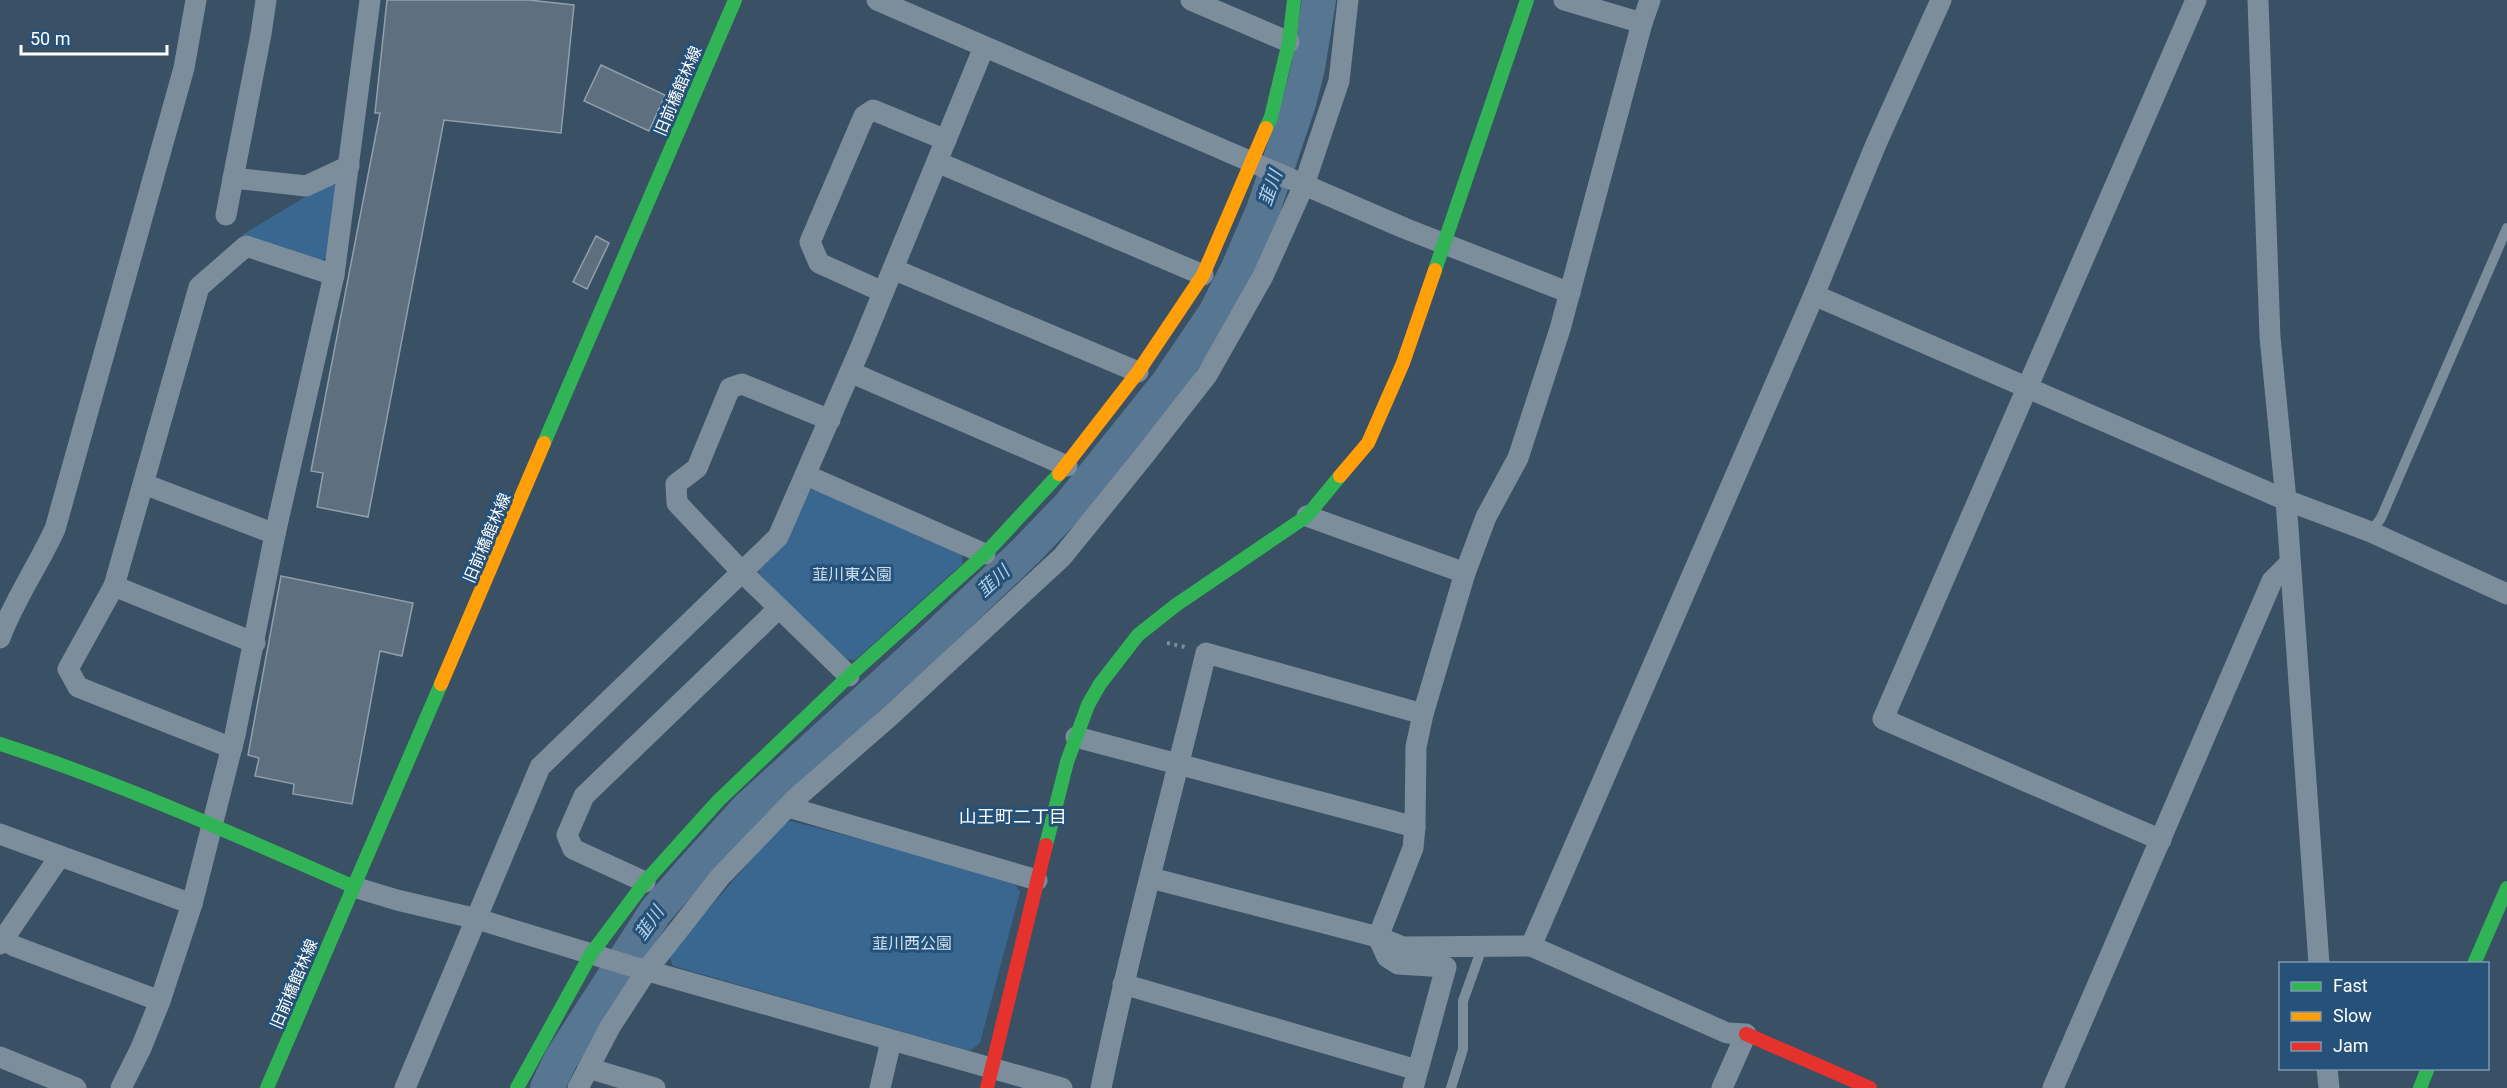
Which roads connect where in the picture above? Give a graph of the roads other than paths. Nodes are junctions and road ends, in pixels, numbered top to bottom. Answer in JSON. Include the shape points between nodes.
{"nodes":[{"id":1,"x":196,"y":0,"type":"edge"},
{"id":2,"x":266,"y":0,"type":"edge"},
{"id":3,"x":370,"y":0,"type":"edge"},
{"id":4,"x":735,"y":0,"type":"edge"},
{"id":5,"x":1191,"y":0,"type":"edge"},
{"id":6,"x":1294,"y":0,"type":"edge"},
{"id":7,"x":1348,"y":0,"type":"edge"},
{"id":8,"x":1527,"y":0,"type":"edge"},
{"id":9,"x":1564,"y":0,"type":"edge"},
{"id":10,"x":1650,"y":0,"type":"edge"},
{"id":11,"x":1941,"y":0,"type":"edge"},
{"id":12,"x":2196,"y":0,"type":"edge"},
{"id":13,"x":2258,"y":0,"type":"edge"},
{"id":14,"x":882,"y":1,"type":"edge"},
{"id":15,"x":1642,"y":23,"type":"junction"},
{"id":16,"x":1288,"y":42,"type":"junction"},
{"id":17,"x":984,"y":47,"type":"junction"},
{"id":18,"x":946,"y":140,"type":"junction"},
{"id":19,"x":937,"y":162,"type":"junction"},
{"id":20,"x":1254,"y":163,"type":"junction"},
{"id":21,"x":348,"y":166,"type":"junction"},
{"id":22,"x":233,"y":178,"type":"junction"},
{"id":23,"x":1299,"y":183,"type":"junction"},
{"id":24,"x":226,"y":215,"type":"dead end"},
{"id":25,"x":2507,"y":228,"type":"edge"},
{"id":26,"x":1445,"y":242,"type":"junction"},
{"id":27,"x":893,"y":268,"type":"junction"},
{"id":28,"x":334,"y":275,"type":"junction"},
{"id":29,"x":1203,"y":275,"type":"junction"},
{"id":30,"x":884,"y":292,"type":"junction"},
{"id":31,"x":1570,"y":293,"type":"junction"},
{"id":32,"x":1814,"y":295,"type":"junction"},
{"id":33,"x":850,"y":372,"type":"junction"},
{"id":34,"x":1138,"y":372,"type":"junction"},
{"id":35,"x":2027,"y":386,"type":"junction"},
{"id":36,"x":830,"y":420,"type":"junction"},
{"id":37,"x":1067,"y":466,"type":"junction"},
{"id":38,"x":806,"y":475,"type":"junction"},
{"id":39,"x":144,"y":484,"type":"junction"},
{"id":40,"x":2286,"y":500,"type":"junction"},
{"id":41,"x":1307,"y":516,"type":"junction"},
{"id":42,"x":2371,"y":532,"type":"junction"},
{"id":43,"x":275,"y":534,"type":"junction"},
{"id":44,"x":986,"y":554,"type":"junction"},
{"id":45,"x":2289,"y":564,"type":"junction"},
{"id":46,"x":743,"y":573,"type":"junction"},
{"id":47,"x":1465,"y":573,"type":"junction"},
{"id":48,"x":114,"y":586,"type":"junction"},
{"id":49,"x":2507,"y":594,"type":"edge"},
{"id":50,"x":779,"y":608,"type":"junction"},
{"id":51,"x":0,"y":638,"type":"edge"},
{"id":52,"x":255,"y":644,"type":"junction"},
{"id":53,"x":849,"y":676,"type":"junction"},
{"id":54,"x":1423,"y":714,"type":"junction"},
{"id":55,"x":1076,"y":737,"type":"junction"},
{"id":56,"x":0,"y":744,"type":"edge"},
{"id":57,"x":232,"y":748,"type":"junction"},
{"id":58,"x":1178,"y":766,"type":"junction"},
{"id":59,"x":788,"y":807,"type":"junction"},
{"id":60,"x":212,"y":825,"type":"junction"},
{"id":61,"x":1415,"y":827,"type":"junction"},
{"id":62,"x":0,"y":834,"type":"edge"},
{"id":63,"x":2161,"y":840,"type":"junction"},
{"id":64,"x":60,"y":856,"type":"junction"},
{"id":65,"x":1151,"y":878,"type":"junction"},
{"id":66,"x":1037,"y":880,"type":"junction"},
{"id":67,"x":645,"y":882,"type":"junction"},
{"id":68,"x":354,"y":887,"type":"junction"},
{"id":69,"x":2507,"y":888,"type":"edge"},
{"id":70,"x":192,"y":904,"type":"junction"},
{"id":71,"x":477,"y":919,"type":"junction"},
{"id":72,"x":1378,"y":937,"type":"junction"},
{"id":73,"x":2,"y":941,"type":"edge"},
{"id":74,"x":1531,"y":946,"type":"junction"},
{"id":75,"x":1482,"y":948,"type":"junction"},
{"id":76,"x":598,"y":956,"type":"junction"},
{"id":77,"x":2319,"y":962,"type":"edge"},
{"id":78,"x":2474,"y":962,"type":"edge"},
{"id":79,"x":640,"y":968,"type":"junction"},
{"id":80,"x":1123,"y":984,"type":"junction"},
{"id":81,"x":160,"y":1001,"type":"junction"},
{"id":82,"x":1746,"y":1034,"type":"junction"},
{"id":83,"x":891,"y":1041,"type":"junction"},
{"id":84,"x":0,"y":1057,"type":"edge"},
{"id":85,"x":588,"y":1068,"type":"junction"},
{"id":86,"x":2327,"y":1070,"type":"edge"},
{"id":87,"x":2427,"y":1070,"type":"edge"},
{"id":88,"x":989,"y":1078,"type":"edge"},
{"id":89,"x":1415,"y":1079,"type":"edge"},
{"id":90,"x":76,"y":1088,"type":"edge"},
{"id":91,"x":121,"y":1088,"type":"edge"},
{"id":92,"x":267,"y":1088,"type":"edge"},
{"id":93,"x":405,"y":1088,"type":"edge"},
{"id":94,"x":517,"y":1088,"type":"edge"},
{"id":95,"x":578,"y":1088,"type":"edge"},
{"id":96,"x":655,"y":1088,"type":"edge"},
{"id":97,"x":880,"y":1088,"type":"edge"},
{"id":98,"x":1062,"y":1088,"type":"edge"},
{"id":99,"x":1101,"y":1088,"type":"edge"},
{"id":100,"x":1451,"y":1088,"type":"edge"},
{"id":101,"x":1722,"y":1088,"type":"edge"},
{"id":102,"x":1870,"y":1088,"type":"edge"},
{"id":103,"x":2053,"y":1088,"type":"edge"},
{"id":104,"x":2328,"y":1088,"type":"edge"},
{"id":105,"x":2420,"y":1088,"type":"edge"}],
"edges":[{"from":1,"to":51,"type":"street","via":[[184,68],[55,529]]},
{"from":2,"to":22,"type":"street"},
{"from":3,"to":21,"type":"street"},
{"from":4,"to":68,"type":"street","name":"旧前橋館林線"},
{"from":5,"to":16,"type":"street"},
{"from":6,"to":16,"type":"street"},
{"from":7,"to":23,"type":"street","via":[[1340,81]]},
{"from":8,"to":26,"type":"street"},
{"from":9,"to":15,"type":"street"},
{"from":10,"to":15,"type":"street"},
{"from":11,"to":32,"type":"street"},
{"from":12,"to":35,"type":"street"},
{"from":13,"to":40,"type":"street","via":[[2270,337]]},
{"from":14,"to":17,"type":"street"},
{"from":15,"to":31,"type":"street"},
{"from":16,"to":20,"type":"street","via":[[1271,117]]},
{"from":17,"to":18,"type":"street"},
{"from":17,"to":20,"type":"street"},
{"from":18,"to":19,"type":"street"},
{"from":18,"to":30,"type":"street","via":[[873,110],[864,116],[810,242],[819,263]]},
{"from":19,"to":27,"type":"street"},
{"from":19,"to":29,"type":"street"},
{"from":20,"to":23,"type":"street"},
{"from":20,"to":29,"type":"street"},
{"from":21,"to":22,"type":"street","via":[[306,186]]},
{"from":21,"to":28,"type":"street"},
{"from":22,"to":24,"type":"street"},
{"from":23,"to":26,"type":"street"},
{"from":23,"to":59,"type":"street","via":[[1263,276],[1207,375],[1062,557]]},
{"from":25,"to":42,"type":"lane","via":[[2381,518]]},
{"from":26,"to":31,"type":"street"},
{"from":26,"to":41,"type":"street","via":[[1403,363],[1368,443]]},
{"from":27,"to":30,"type":"street"},
{"from":27,"to":34,"type":"street"},
{"from":28,"to":39,"type":"street","via":[[246,246],[199,287]]},
{"from":28,"to":43,"type":"street"},
{"from":29,"to":34,"type":"street"},
{"from":30,"to":33,"type":"street"},
{"from":31,"to":47,"type":"street","via":[[1518,458],[1486,517]]},
{"from":32,"to":35,"type":"street"},
{"from":32,"to":74,"type":"street"},
{"from":33,"to":36,"type":"street"},
{"from":33,"to":37,"type":"street"},
{"from":34,"to":37,"type":"street"},
{"from":35,"to":40,"type":"street"},
{"from":35,"to":63,"type":"street","via":[[1883,719]]},
{"from":36,"to":38,"type":"street"},
{"from":36,"to":46,"type":"street","via":[[742,384],[730,388],[697,468],[676,484],[677,503]]},
{"from":37,"to":44,"type":"street"},
{"from":38,"to":44,"type":"street"},
{"from":38,"to":46,"type":"street","via":[[778,537]]},
{"from":39,"to":43,"type":"street"},
{"from":39,"to":48,"type":"street"},
{"from":40,"to":42,"type":"street"},
{"from":40,"to":45,"type":"street"},
{"from":41,"to":47,"type":"street"},
{"from":41,"to":55,"type":"street","via":[[1138,635],[1100,684]]},
{"from":42,"to":49,"type":"street"},
{"from":43,"to":52,"type":"street"},
{"from":44,"to":53,"type":"street"},
{"from":45,"to":63,"type":"street","via":[[2272,581]]},
{"from":45,"to":77,"type":"street"},
{"from":46,"to":50,"type":"street"},
{"from":46,"to":71,"type":"street","via":[[540,767]]},
{"from":47,"to":54,"type":"street"},
{"from":48,"to":52,"type":"street"},
{"from":48,"to":57,"type":"street","via":[[68,669],[78,687]]},
{"from":50,"to":53,"type":"street"},
{"from":50,"to":67,"type":"street","via":[[584,796],[567,835],[573,849]]},
{"from":52,"to":57,"type":"street"},
{"from":53,"to":67,"type":"street","via":[[718,801]]},
{"from":54,"to":58,"type":"street","via":[[1206,653]]},
{"from":54,"to":61,"type":"street","via":[[1416,747]]},
{"from":55,"to":58,"type":"street"},
{"from":55,"to":66,"type":"street"},
{"from":56,"to":60,"type":"street","via":[[53,761]]},
{"from":57,"to":60,"type":"street"},
{"from":58,"to":61,"type":"street"},
{"from":58,"to":65,"type":"street"},
{"from":59,"to":66,"type":"street"},
{"from":59,"to":79,"type":"street"},
{"from":60,"to":68,"type":"street"},
{"from":60,"to":70,"type":"street"},
{"from":61,"to":72,"type":"street","via":[[1413,848]]},
{"from":62,"to":64,"type":"street"},
{"from":63,"to":103,"type":"street"},
{"from":64,"to":70,"type":"street"},
{"from":64,"to":73,"type":"street"},
{"from":65,"to":72,"type":"street"},
{"from":65,"to":80,"type":"street"},
{"from":66,"to":88,"type":"street"},
{"from":67,"to":76,"type":"street"},
{"from":68,"to":71,"type":"street"},
{"from":68,"to":92,"type":"street","name":"旧前橋館林線"},
{"from":69,"to":78,"type":"street"},
{"from":70,"to":81,"type":"street"},
{"from":71,"to":76,"type":"street"},
{"from":71,"to":93,"type":"street"},
{"from":72,"to":75,"type":"street","via":[[1403,947]]},
{"from":72,"to":89,"type":"street","via":[[1388,957],[1398,964],[1446,967]]},
{"from":73,"to":81,"type":"street"},
{"from":74,"to":75,"type":"street"},
{"from":74,"to":82,"type":"street","via":[[1727,1033]]},
{"from":75,"to":100,"type":"lane","via":[[1463,1001],[1463,1049]]},
{"from":76,"to":79,"type":"street"},
{"from":76,"to":94,"type":"street"},
{"from":79,"to":83,"type":"street"},
{"from":79,"to":85,"type":"street"},
{"from":80,"to":89,"type":"street"},
{"from":80,"to":99,"type":"street"},
{"from":81,"to":91,"type":"street"},
{"from":82,"to":101,"type":"street"},
{"from":82,"to":102,"type":"street"},
{"from":83,"to":88,"type":"street"},
{"from":83,"to":97,"type":"street"},
{"from":84,"to":90,"type":"street"},
{"from":85,"to":95,"type":"street"},
{"from":85,"to":96,"type":"street"},
{"from":86,"to":104,"type":"street"},
{"from":87,"to":105,"type":"street"},
{"from":88,"to":98,"type":"street"}]}
